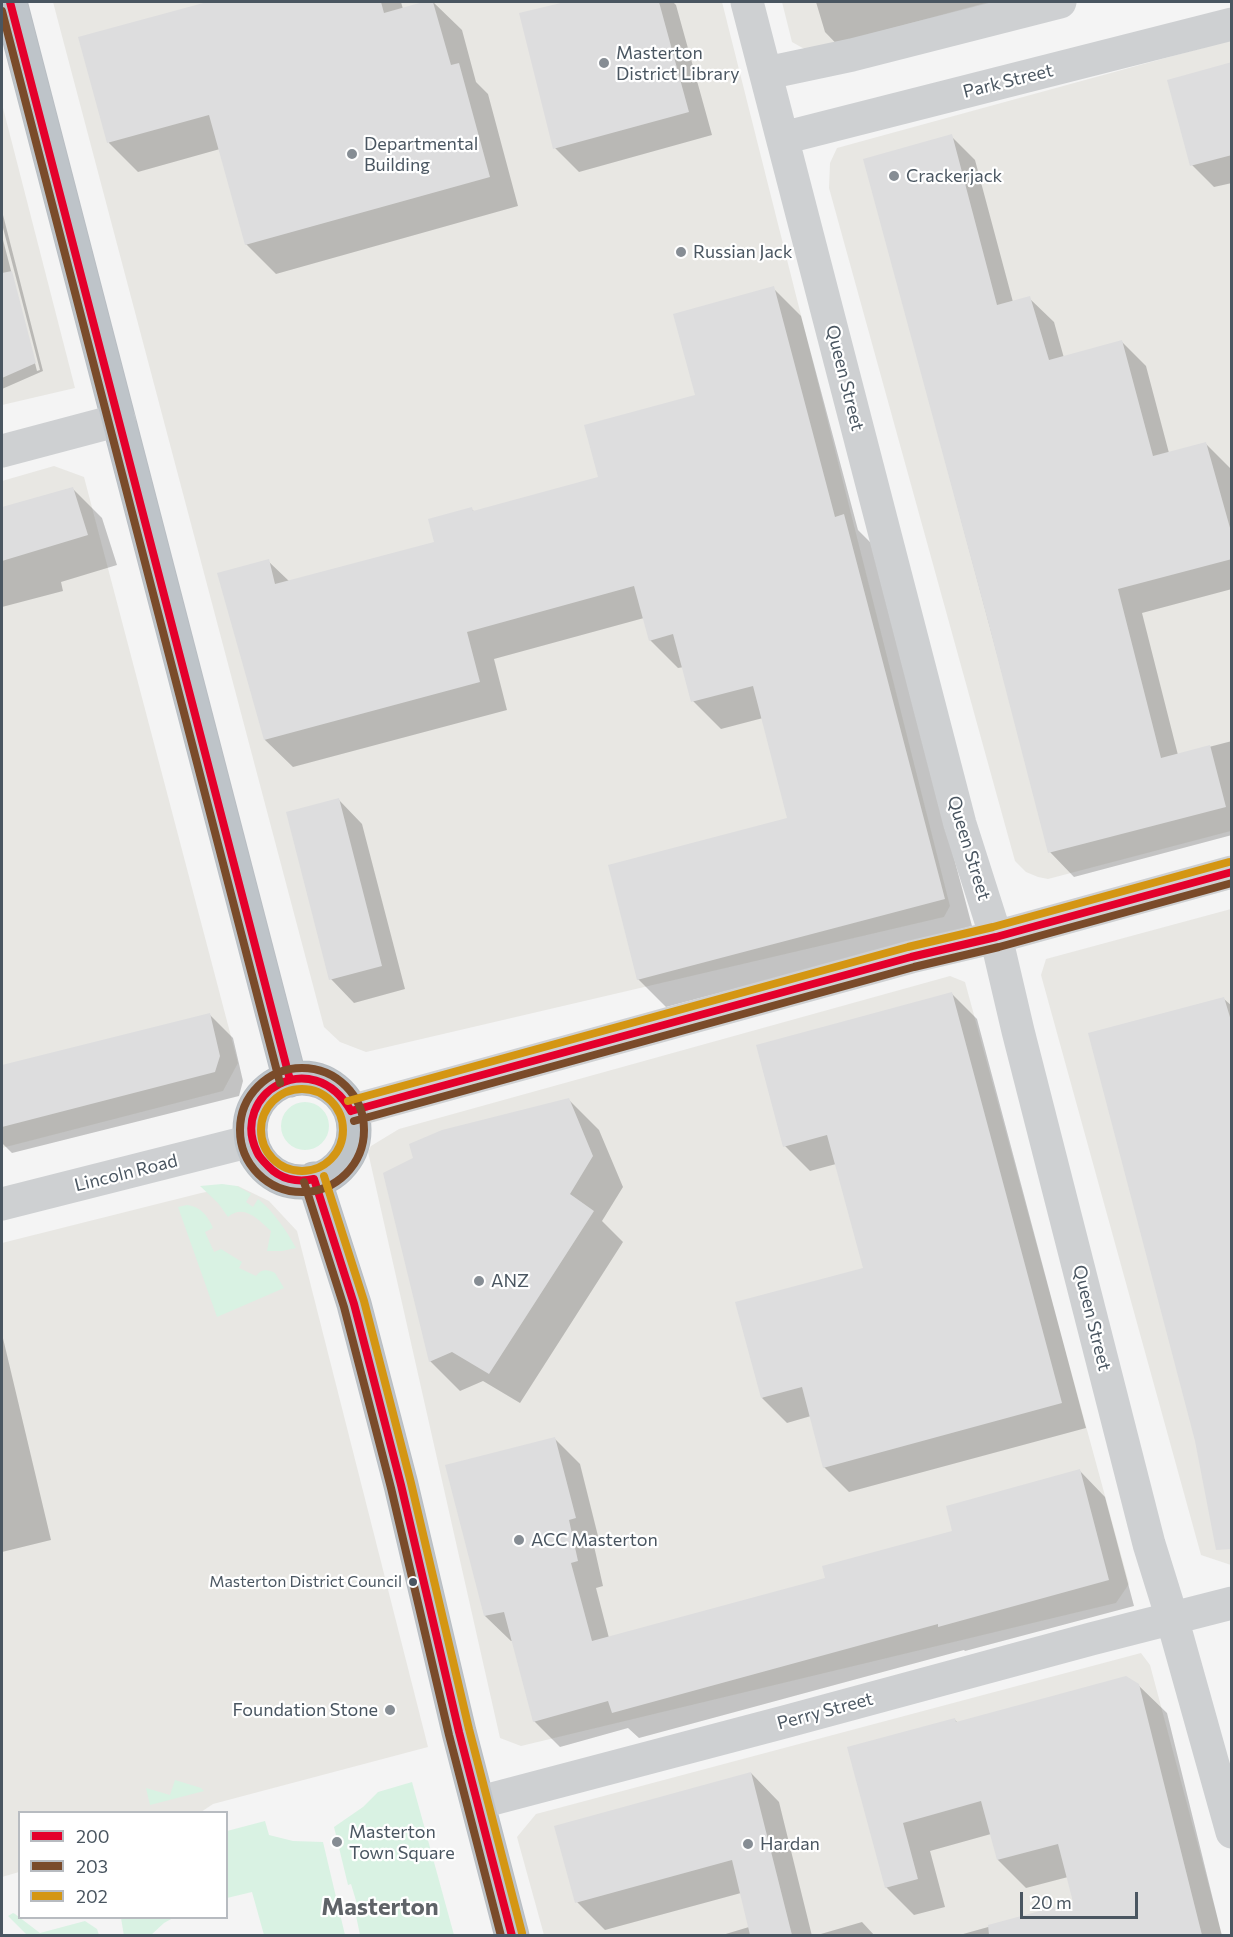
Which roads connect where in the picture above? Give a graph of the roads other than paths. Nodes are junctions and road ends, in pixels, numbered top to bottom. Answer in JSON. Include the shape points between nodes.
{"nodes":[{"id":1,"x":10,"y":2,"type":"edge"},
{"id":2,"x":747,"y":2,"type":"edge"},
{"id":3,"x":1060,"y":2,"type":"edge"},
{"id":4,"x":1232,"y":24,"type":"edge"},
{"id":5,"x":767,"y":73,"type":"junction"},
{"id":6,"x":783,"y":138,"type":"junction"},
{"id":7,"x":119,"y":420,"type":"junction"},
{"id":8,"x":2,"y":451,"type":"edge"},
{"id":9,"x":1232,"y":872,"type":"edge"},
{"id":10,"x":996,"y":937,"type":"junction"},
{"id":11,"x":290,"y":1080,"type":"junction"},
{"id":12,"x":351,"y":1111,"type":"junction"},
{"id":13,"x":251,"y":1141,"type":"junction"},
{"id":14,"x":314,"y":1179,"type":"junction"},
{"id":15,"x":2,"y":1204,"type":"edge"},
{"id":16,"x":1232,"y":1603,"type":"edge"},
{"id":17,"x":1172,"y":1618,"type":"junction"},
{"id":18,"x":477,"y":1803,"type":"junction"},
{"id":19,"x":1232,"y":1832,"type":"edge"},
{"id":20,"x":512,"y":1935,"type":"edge"}],
"edges":[{"from":1,"to":7,"type":"highway"},
{"from":2,"to":5,"type":"street","name":"Queen Street"},
{"from":3,"to":5,"type":"street"},
{"from":4,"to":6,"type":"street","name":"Park Street"},
{"from":5,"to":6,"type":"street","name":"Queen Street"},
{"from":6,"to":10,"type":"street","name":"Queen Street","via":[[960,824]]},
{"from":7,"to":8,"type":"street"},
{"from":7,"to":11,"type":"highway"},
{"from":9,"to":10,"type":"street"},
{"from":10,"to":12,"type":"street"},
{"from":10,"to":17,"type":"street","name":"Queen Street","via":[[1149,1544]]},
{"from":11,"to":12,"type":"highway","via":[[320,1080],[340,1094]]},
{"from":11,"to":13,"type":"highway","via":[[268,1090],[258,1101],[251,1120]]},
{"from":12,"to":14,"type":"highway","via":[[354,1131],[349,1153],[326,1177]]},
{"from":13,"to":14,"type":"highway","via":[[261,1162],[281,1178],[304,1182]]},
{"from":13,"to":15,"type":"street","name":"Lincoln Road"},
{"from":14,"to":18,"type":"highway","via":[[354,1304]]},
{"from":16,"to":17,"type":"street","name":"Perry Street"},
{"from":17,"to":18,"type":"street","name":"Perry Street"},
{"from":17,"to":19,"type":"street","name":"Queen Street"},
{"from":18,"to":20,"type":"highway"}]}
